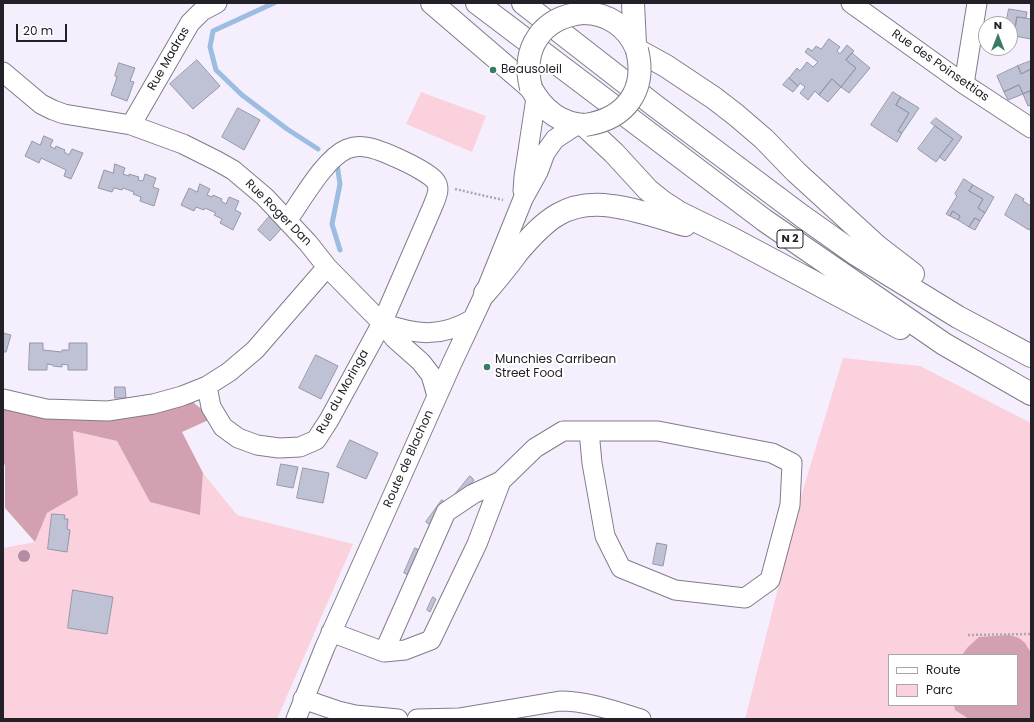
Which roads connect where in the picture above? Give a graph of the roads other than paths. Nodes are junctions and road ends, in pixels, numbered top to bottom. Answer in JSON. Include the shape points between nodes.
{"nodes":[{"id":1,"x":217,"y":3,"type":"edge"},
{"id":2,"x":432,"y":3,"type":"edge"},
{"id":3,"x":477,"y":3,"type":"edge"},
{"id":4,"x":523,"y":3,"type":"edge"},
{"id":5,"x":633,"y":3,"type":"edge"},
{"id":6,"x":851,"y":3,"type":"edge"},
{"id":7,"x":977,"y":3,"type":"edge"},
{"id":8,"x":587,"y":8,"type":"edge"},
{"id":9,"x":636,"y":47,"type":"junction"},
{"id":10,"x":3,"y":72,"type":"edge"},
{"id":11,"x":964,"y":84,"type":"junction"},
{"id":12,"x":534,"y":93,"type":"junction"},
{"id":13,"x":581,"y":124,"type":"junction"},
{"id":14,"x":131,"y":125,"type":"junction"},
{"id":15,"x":1031,"y":128,"type":"edge"},
{"id":16,"x":522,"y":202,"type":"junction"},
{"id":17,"x":287,"y":221,"type":"junction"},
{"id":18,"x":733,"y":239,"type":"junction"},
{"id":19,"x":327,"y":267,"type":"junction"},
{"id":20,"x":485,"y":294,"type":"junction"},
{"id":21,"x":473,"y":319,"type":"junction"},
{"id":22,"x":382,"y":322,"type":"junction"},
{"id":23,"x":944,"y":344,"type":"junction"},
{"id":24,"x":1031,"y":344,"type":"edge"},
{"id":25,"x":1031,"y":356,"type":"edge"},
{"id":26,"x":207,"y":386,"type":"junction"},
{"id":27,"x":1031,"y":394,"type":"edge"},
{"id":28,"x":437,"y":396,"type":"junction"},
{"id":29,"x":3,"y":399,"type":"edge"},
{"id":30,"x":589,"y":431,"type":"junction"},
{"id":31,"x":501,"y":481,"type":"junction"},
{"id":32,"x":331,"y":632,"type":"junction"},
{"id":33,"x":384,"y":652,"type":"junction"},
{"id":34,"x":303,"y":699,"type":"junction"},
{"id":35,"x":632,"y":718,"type":"edge"},
{"id":36,"x":296,"y":719,"type":"edge"},
{"id":37,"x":398,"y":719,"type":"edge"},
{"id":38,"x":417,"y":719,"type":"edge"}],
"edges":[{"from":1,"to":14,"type":"street","name":"Rue Madras","via":[[202,11],[190,23]]},
{"from":2,"to":12,"type":"main road"},
{"from":3,"to":23,"type":"main road","number":"N 2","via":[[764,220]]},
{"from":4,"to":25,"type":"main road","number":"N 2","via":[[654,105],[851,251],[958,317]]},
{"from":5,"to":9,"type":"main road"},
{"from":6,"to":11,"type":"street","name":"Rue des Poinsettias"},
{"from":7,"to":11,"type":"street"},
{"from":8,"to":9,"type":"main road","via":[[621,26]]},
{"from":8,"to":12,"type":"main road","bridge":true,"via":[[562,17],[545,29],[532,46],[528,67]]},
{"from":9,"to":13,"type":"main road","bridge":true,"via":[[640,76],[631,100],[611,118],[599,123]]},
{"from":9,"to":24,"type":"main road","via":[[714,98],[764,139],[796,172],[909,272]]},
{"from":10,"to":14,"type":"street","name":"Rue Roger Dan","via":[[41,104],[53,110]]},
{"from":11,"to":15,"type":"street","name":"Rue des Poinsettias"},
{"from":12,"to":13,"type":"main road","via":[[544,108],[554,116],[565,122]]},
{"from":12,"to":16,"type":"street","name":"Route de Blachon"},
{"from":13,"to":16,"type":"street","name":"Route de Blachon","via":[[563,133],[549,146]]},
{"from":13,"to":18,"type":"main road","via":[[663,202]]},
{"from":14,"to":17,"type":"street","name":"Rue Roger Dan","via":[[183,144],[233,170],[265,197]]},
{"from":16,"to":20,"type":"street","name":"Route de Blachon"},
{"from":17,"to":19,"type":"street","name":"Rue Roger Dan"},
{"from":17,"to":22,"type":"street","name":"Rue du Moringa","via":[[328,162],[349,148],[366,146],[392,155],[429,175],[436,182],[438,191],[432,208]]},
{"from":18,"to":20,"type":"main road","via":[[634,210],[612,206],[583,206],[563,212],[544,224]]},
{"from":18,"to":23,"type":"main road","via":[[894,326]]},
{"from":19,"to":22,"type":"street","name":"Rue Roger Dan"},
{"from":19,"to":26,"type":"street","via":[[255,350]]},
{"from":20,"to":21,"type":"street","name":"Route de Blachon"},
{"from":21,"to":22,"type":"street","via":[[452,329],[432,333],[408,331]]},
{"from":21,"to":28,"type":"street","name":"Route de Blachon"},
{"from":22,"to":26,"type":"street","name":"Rue du Moringa","via":[[316,440],[300,447],[257,445],[238,438],[223,427],[211,407]]},
{"from":22,"to":28,"type":"street","name":"Rue Roger Dan","via":[[395,339],[427,369]]},
{"from":23,"to":27,"type":"main road","number":"N 2"},
{"from":26,"to":29,"type":"street","via":[[153,404],[108,411],[46,409]]},
{"from":28,"to":32,"type":"street","name":"Route de Blachon"},
{"from":30,"to":30,"type":"street","via":[[658,431],[772,453],[792,463],[790,505],[770,580],[745,598],[675,590],[621,568],[605,536]]},
{"from":30,"to":31,"type":"street","via":[[563,431],[535,448]]},
{"from":31,"to":33,"type":"street","via":[[473,494],[446,512]]},
{"from":31,"to":33,"type":"street","via":[[477,544],[431,640],[405,650]]},
{"from":32,"to":33,"type":"street"},
{"from":32,"to":34,"type":"street","name":"Route de Blachon"},
{"from":34,"to":36,"type":"street","name":"Route de Blachon"},
{"from":34,"to":37,"type":"street","via":[[350,714]]},
{"from":35,"to":38,"type":"street","via":[[583,703],[560,701],[459,718]]}]}
